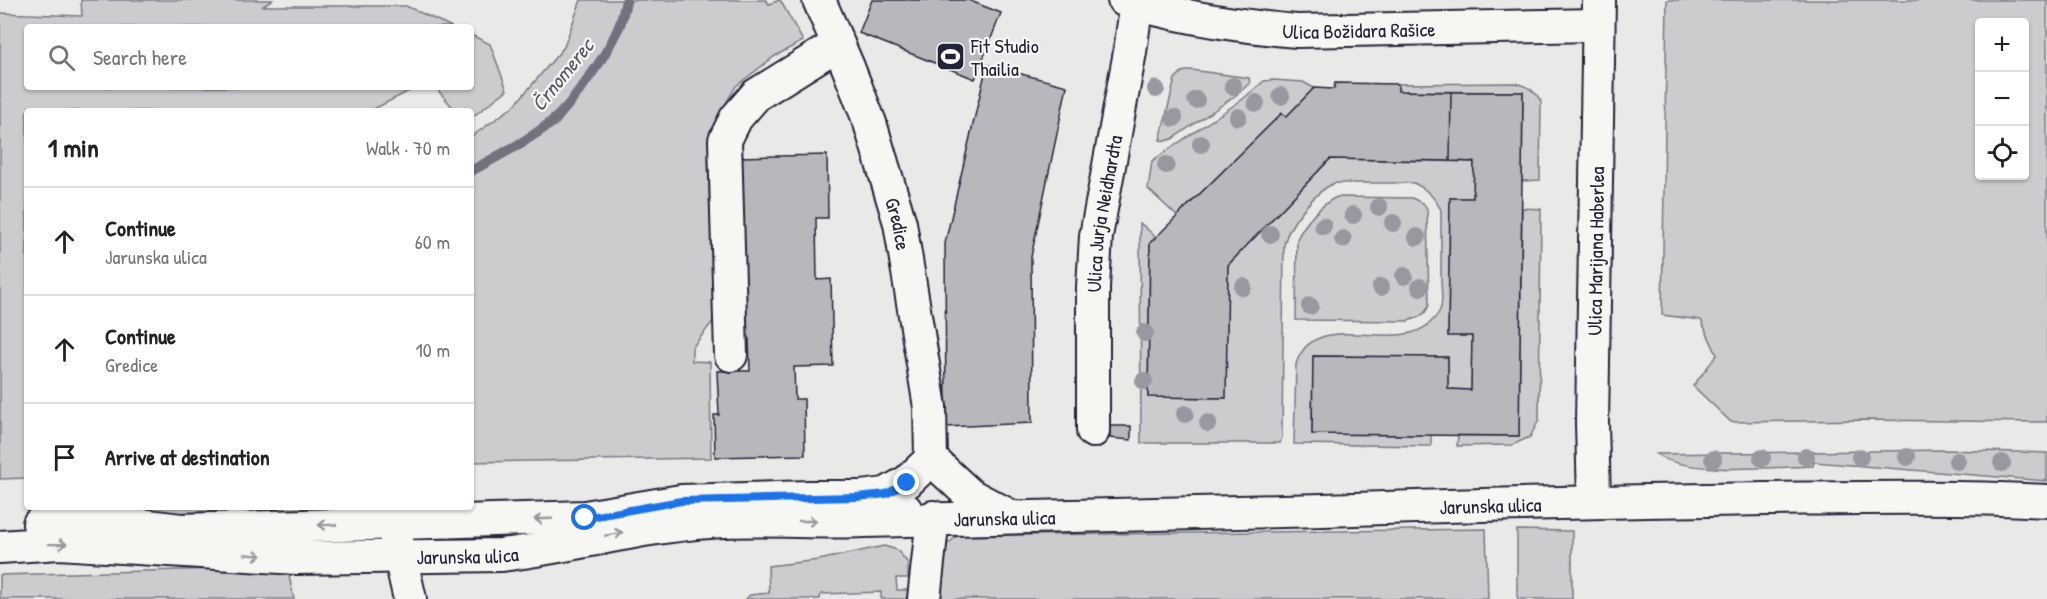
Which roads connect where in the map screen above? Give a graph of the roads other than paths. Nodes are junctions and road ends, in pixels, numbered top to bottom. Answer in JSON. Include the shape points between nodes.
{"nodes":[{"id":1,"x":819,"y":0,"type":"edge"},
{"id":2,"x":1133,"y":1,"type":"edge"},
{"id":3,"x":1599,"y":13,"type":"edge"},
{"id":4,"x":838,"y":44,"type":"junction"},
{"id":5,"x":731,"y":355,"type":"dead end"},
{"id":6,"x":1093,"y":431,"type":"dead end"},
{"id":7,"x":931,"y":459,"type":"junction"},
{"id":8,"x":857,"y":497,"type":"junction"},
{"id":9,"x":1594,"y":501,"type":"junction"},
{"id":10,"x":2047,"y":501,"type":"edge"},
{"id":11,"x":391,"y":515,"type":"edge"},
{"id":12,"x":1011,"y":516,"type":"junction"},
{"id":13,"x":933,"y":518,"type":"junction"},
{"id":14,"x":0,"y":527,"type":"edge"},
{"id":15,"x":0,"y":547,"type":"edge"},
{"id":16,"x":399,"y":557,"type":"junction"},
{"id":17,"x":410,"y":599,"type":"edge"},
{"id":18,"x":924,"y":599,"type":"edge"}],
"edges":[{"from":1,"to":4,"type":"street","name":"Gredice"},
{"from":2,"to":3,"type":"street","name":"Ulica Božidara Rašice","via":[[1202,20],[1298,31]]},
{"from":2,"to":6,"type":"street","name":"Ulica Jurja Neidhardta","via":[[1130,52],[1096,236]]},
{"from":3,"to":9,"type":"street","name":"Ulica Marijana Haberlea"},
{"from":4,"to":5,"type":"street","via":[[756,95],[736,118],[725,140]]},
{"from":4,"to":7,"type":"street","name":"Gredice","via":[[870,123],[900,223],[930,407]]},
{"from":7,"to":8,"type":"street","via":[[907,483],[886,494]]},
{"from":7,"to":12,"type":"street","via":[[970,495]]},
{"from":8,"to":11,"type":"street","name":"Jarunska ulica","one_way":true,"via":[[681,501],[585,518]]},
{"from":8,"to":13,"type":"street","name":"Jarunska ulica"},
{"from":9,"to":10,"type":"street","name":"Jarunska ulica"},
{"from":9,"to":12,"type":"street","name":"Jarunska ulica"},
{"from":11,"to":14,"type":"street","name":"Jarunska ulica","one_way":true,"via":[[181,530],[107,521]]},
{"from":11,"to":16,"type":"street"},
{"from":12,"to":13,"type":"street","name":"Jarunska ulica"},
{"from":16,"to":13,"type":"street","name":"Jarunska ulica","one_way":true,"via":[[524,553],[618,533],[710,522]]},
{"from":13,"to":18,"type":"street"},
{"from":15,"to":16,"type":"street","name":"Jarunska ulica","one_way":true,"via":[[59,543],[297,558]]},
{"from":16,"to":17,"type":"street"}]}
